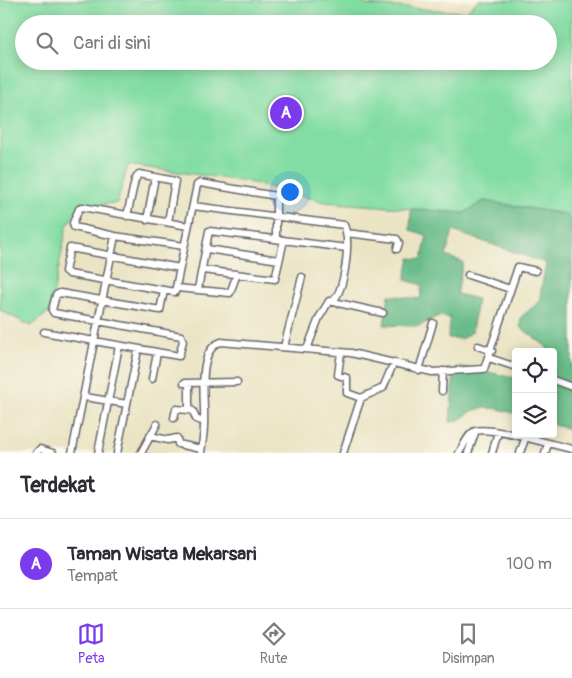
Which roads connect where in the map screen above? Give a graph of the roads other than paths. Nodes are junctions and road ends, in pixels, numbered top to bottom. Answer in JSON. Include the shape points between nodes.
{"nodes":[{"id":1,"x":155,"y":177,"type":"junction"},
{"id":2,"x":193,"y":206,"type":"junction"},
{"id":3,"x":127,"y":216,"type":"junction"},
{"id":4,"x":276,"y":216,"type":"junction"},
{"id":5,"x":147,"y":220,"type":"junction"},
{"id":6,"x":168,"y":222,"type":"junction"},
{"id":7,"x":188,"y":226,"type":"junction"},
{"id":8,"x":346,"y":233,"type":"junction"},
{"id":9,"x":115,"y":236,"type":"junction"},
{"id":10,"x":276,"y":239,"type":"junction"},
{"id":11,"x":284,"y":240,"type":"junction"},
{"id":12,"x":184,"y":246,"type":"junction"},
{"id":13,"x":347,"y":248,"type":"junction"},
{"id":14,"x":207,"y":249,"type":"junction"},
{"id":15,"x":397,"y":249,"type":"dead end"},
{"id":16,"x":112,"y":255,"type":"junction"},
{"id":17,"x":279,"y":260,"type":"junction"},
{"id":18,"x":180,"y":268,"type":"junction"},
{"id":19,"x":203,"y":270,"type":"junction"},
{"id":20,"x":536,"y":270,"type":"dead end"},
{"id":21,"x":237,"y":274,"type":"junction"},
{"id":22,"x":468,"y":275,"type":"dead end"},
{"id":23,"x":302,"y":277,"type":"dead end"},
{"id":24,"x":107,"y":280,"type":"junction"},
{"id":25,"x":177,"y":288,"type":"junction"},
{"id":26,"x":198,"y":289,"type":"junction"},
{"id":27,"x":510,"y":289,"type":"junction"},
{"id":28,"x":164,"y":291,"type":"junction"},
{"id":29,"x":103,"y":300,"type":"junction"},
{"id":30,"x":333,"y":302,"type":"junction"},
{"id":31,"x":383,"y":313,"type":"dead end"},
{"id":32,"x":100,"y":321,"type":"junction"},
{"id":33,"x":433,"y":323,"type":"dead end"},
{"id":34,"x":44,"y":332,"type":"dead end"},
{"id":35,"x":95,"y":341,"type":"junction"},
{"id":36,"x":119,"y":346,"type":"junction"},
{"id":37,"x":478,"y":346,"type":"dead end"},
{"id":38,"x":284,"y":347,"type":"junction"},
{"id":39,"x":307,"y":349,"type":"junction"},
{"id":40,"x":138,"y":350,"type":"junction"},
{"id":41,"x":492,"y":351,"type":"junction"},
{"id":42,"x":341,"y":352,"type":"junction"},
{"id":43,"x":157,"y":353,"type":"junction"},
{"id":44,"x":489,"y":358,"type":"junction"},
{"id":45,"x":394,"y":362,"type":"junction"},
{"id":46,"x":512,"y":366,"type":"edge"},
{"id":47,"x":419,"y":370,"type":"junction"},
{"id":48,"x":443,"y":371,"type":"junction"},
{"id":49,"x":152,"y":379,"type":"dead end"},
{"id":50,"x":557,"y":381,"type":"edge"},
{"id":51,"x":237,"y":382,"type":"dead end"},
{"id":52,"x":202,"y":383,"type":"junction"},
{"id":53,"x":572,"y":387,"type":"edge"},
{"id":54,"x":442,"y":391,"type":"dead end"},
{"id":55,"x":85,"y":397,"type":"junction"},
{"id":56,"x":361,"y":398,"type":"junction"},
{"id":57,"x":107,"y":401,"type":"junction"},
{"id":58,"x":127,"y":404,"type":"junction"},
{"id":59,"x":190,"y":410,"type":"junction"},
{"id":60,"x":174,"y":418,"type":"dead end"},
{"id":61,"x":204,"y":422,"type":"junction"},
{"id":62,"x":157,"y":424,"type":"dead end"},
{"id":63,"x":476,"y":431,"type":"junction"},
{"id":64,"x":498,"y":432,"type":"junction"},
{"id":65,"x":150,"y":436,"type":"junction"},
{"id":66,"x":525,"y":439,"type":"junction"},
{"id":67,"x":548,"y":444,"type":"junction"},
{"id":68,"x":572,"y":449,"type":"edge"},
{"id":69,"x":201,"y":451,"type":"edge"},
{"id":70,"x":36,"y":453,"type":"edge"},
{"id":71,"x":53,"y":453,"type":"edge"},
{"id":72,"x":72,"y":453,"type":"edge"},
{"id":73,"x":98,"y":453,"type":"edge"},
{"id":74,"x":117,"y":453,"type":"edge"},
{"id":75,"x":141,"y":453,"type":"edge"},
{"id":76,"x":343,"y":453,"type":"edge"},
{"id":77,"x":459,"y":453,"type":"edge"},
{"id":78,"x":468,"y":453,"type":"edge"},
{"id":79,"x":492,"y":453,"type":"edge"},
{"id":80,"x":520,"y":453,"type":"edge"},
{"id":81,"x":544,"y":453,"type":"edge"}],
"edges":[{"from":1,"to":3,"type":"street","via":[[138,175]]},
{"from":1,"to":5,"type":"street"},
{"from":1,"to":6,"type":"street","via":[[175,181]]},
{"from":2,"to":4,"type":"street"},
{"from":2,"to":4,"type":"street","via":[[200,183],[276,196]]},
{"from":2,"to":7,"type":"street"},
{"from":3,"to":5,"type":"street"},
{"from":3,"to":9,"type":"street","via":[[79,209],[74,227]]},
{"from":4,"to":8,"type":"street","via":[[344,225]]},
{"from":4,"to":10,"type":"street"},
{"from":5,"to":6,"type":"street"},
{"from":6,"to":7,"type":"street"},
{"from":7,"to":12,"type":"street"},
{"from":8,"to":13,"type":"street"},
{"from":8,"to":15,"type":"street","via":[[396,239],[399,243]]},
{"from":9,"to":12,"type":"street"},
{"from":9,"to":16,"type":"street"},
{"from":10,"to":11,"type":"street"},
{"from":10,"to":14,"type":"street","via":[[210,230]]},
{"from":11,"to":13,"type":"street"},
{"from":11,"to":17,"type":"street"},
{"from":12,"to":18,"type":"street"},
{"from":13,"to":30,"type":"street","via":[[342,286]]},
{"from":14,"to":17,"type":"street"},
{"from":14,"to":19,"type":"street"},
{"from":16,"to":18,"type":"street"},
{"from":16,"to":24,"type":"street"},
{"from":16,"to":24,"type":"street","via":[[69,249],[67,273]]},
{"from":17,"to":21,"type":"street","via":[[275,279]]},
{"from":18,"to":25,"type":"street"},
{"from":19,"to":21,"type":"street"},
{"from":19,"to":26,"type":"street"},
{"from":20,"to":27,"type":"street","via":[[519,266]]},
{"from":21,"to":26,"type":"street","via":[[230,293]]},
{"from":22,"to":27,"type":"street"},
{"from":23,"to":38,"type":"street"},
{"from":24,"to":28,"type":"street"},
{"from":24,"to":29,"type":"street"},
{"from":25,"to":26,"type":"street"},
{"from":25,"to":28,"type":"street","via":[[175,292]]},
{"from":27,"to":41,"type":"street"},
{"from":28,"to":29,"type":"street","via":[[160,310]]},
{"from":29,"to":32,"type":"street"},
{"from":29,"to":32,"type":"street","via":[[57,293],[52,310]]},
{"from":30,"to":31,"type":"street"},
{"from":30,"to":39,"type":"street","via":[[329,301],[324,307]]},
{"from":32,"to":35,"type":"street"},
{"from":32,"to":43,"type":"street","via":[[182,338],[180,356]]},
{"from":33,"to":47,"type":"street"},
{"from":34,"to":35,"type":"street"},
{"from":35,"to":36,"type":"street"},
{"from":35,"to":55,"type":"street"},
{"from":36,"to":40,"type":"street"},
{"from":36,"to":57,"type":"street"},
{"from":37,"to":41,"type":"street"},
{"from":38,"to":39,"type":"street"},
{"from":38,"to":52,"type":"street","via":[[214,344],[210,348]]},
{"from":39,"to":42,"type":"street"},
{"from":40,"to":43,"type":"street"},
{"from":40,"to":58,"type":"street"},
{"from":41,"to":44,"type":"street"},
{"from":42,"to":45,"type":"street"},
{"from":42,"to":56,"type":"street","via":[[338,376],[347,378],[347,393]]},
{"from":43,"to":49,"type":"street"},
{"from":44,"to":46,"type":"street"},
{"from":44,"to":48,"type":"street","via":[[484,370]]},
{"from":45,"to":47,"type":"street"},
{"from":45,"to":56,"type":"street","via":[[384,388]]},
{"from":47,"to":48,"type":"street"},
{"from":48,"to":54,"type":"street"},
{"from":50,"to":53,"type":"street"},
{"from":51,"to":52,"type":"street"},
{"from":52,"to":59,"type":"street","via":[[187,383]]},
{"from":52,"to":61,"type":"street"},
{"from":55,"to":57,"type":"street"},
{"from":55,"to":72,"type":"street"},
{"from":56,"to":76,"type":"street"},
{"from":57,"to":58,"type":"street"},
{"from":57,"to":73,"type":"street"},
{"from":58,"to":74,"type":"street"},
{"from":59,"to":60,"type":"street","via":[[176,409]]},
{"from":59,"to":61,"type":"street","via":[[196,419]]},
{"from":61,"to":69,"type":"street"},
{"from":62,"to":65,"type":"street"},
{"from":63,"to":64,"type":"street"},
{"from":63,"to":77,"type":"street"},
{"from":63,"to":78,"type":"street"},
{"from":64,"to":66,"type":"street"},
{"from":64,"to":79,"type":"street"},
{"from":65,"to":69,"type":"street","via":[[168,440],[177,438],[178,444]]},
{"from":65,"to":75,"type":"street"},
{"from":66,"to":67,"type":"street"},
{"from":66,"to":80,"type":"street"},
{"from":67,"to":68,"type":"street"},
{"from":67,"to":81,"type":"street"},
{"from":70,"to":71,"type":"street","via":[[40,450]]}]}
